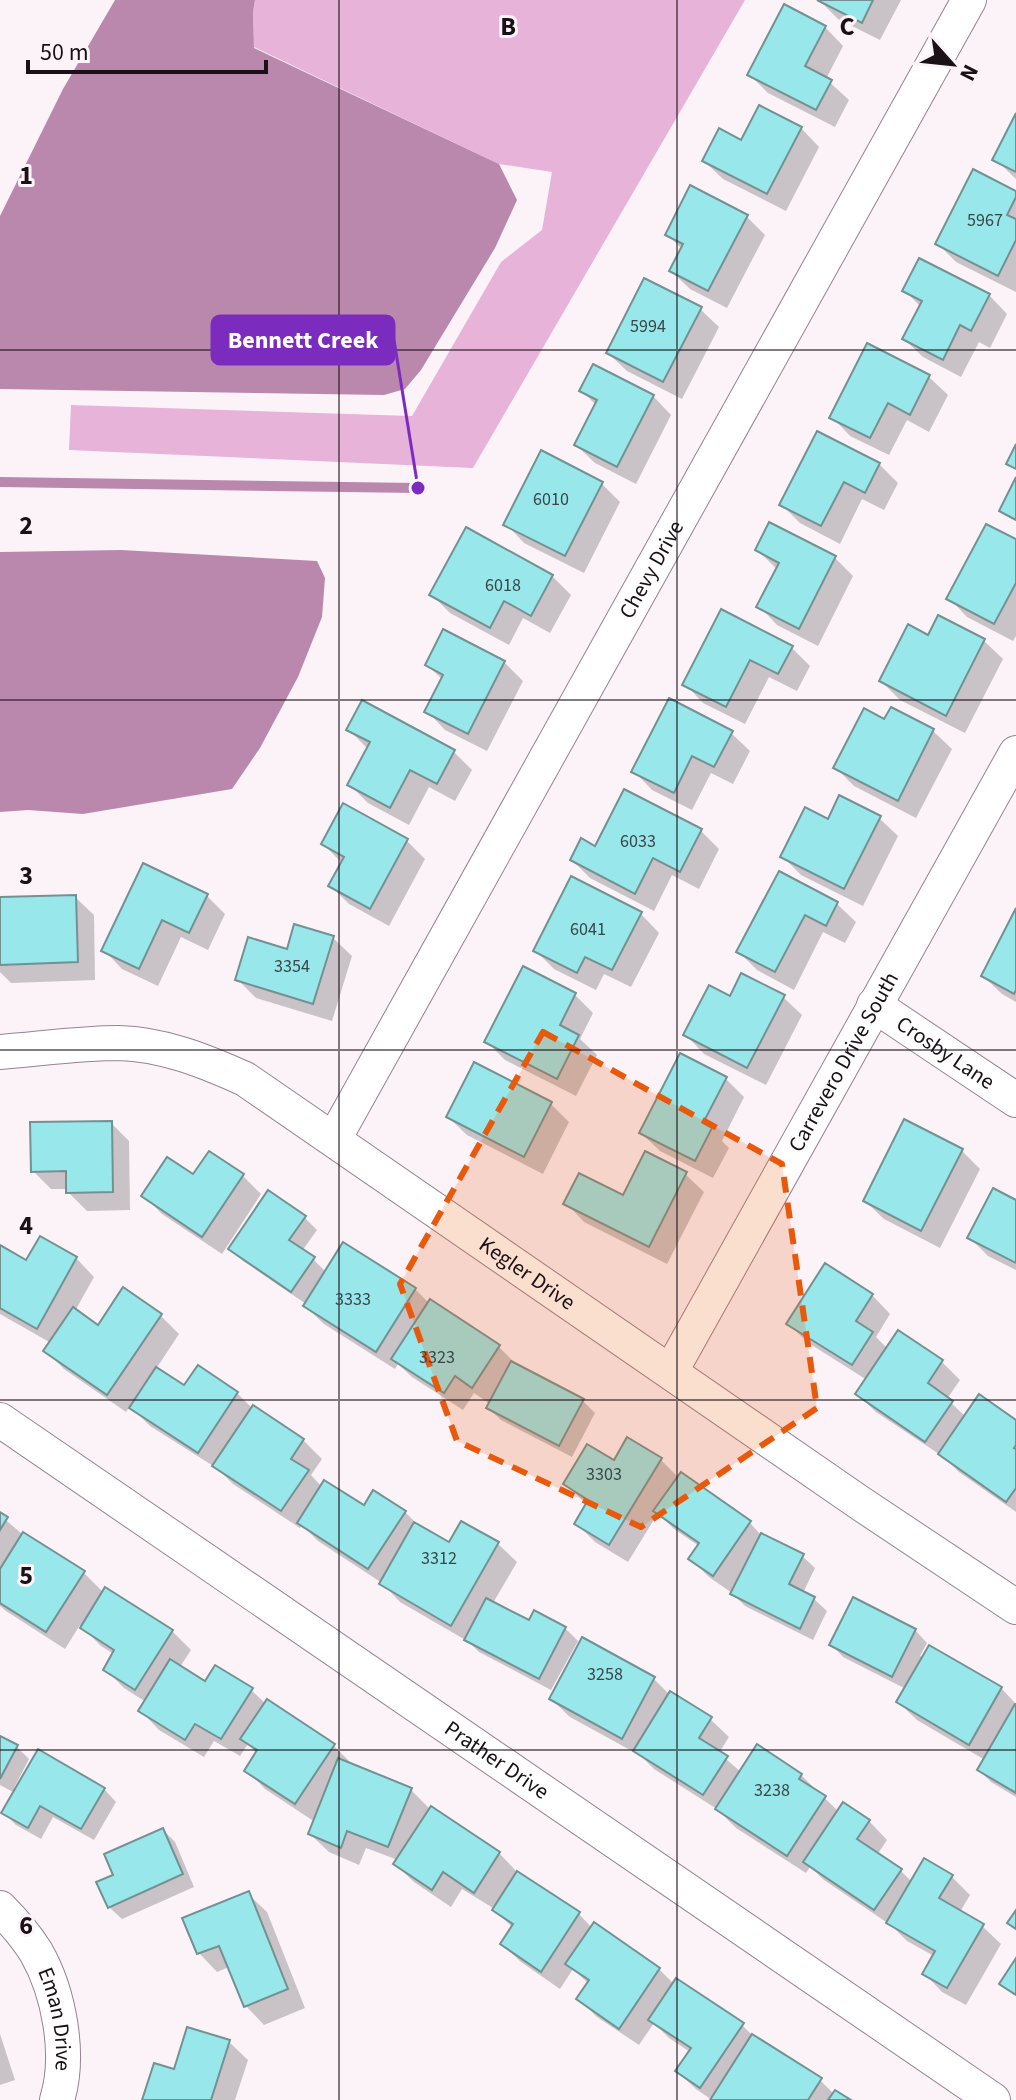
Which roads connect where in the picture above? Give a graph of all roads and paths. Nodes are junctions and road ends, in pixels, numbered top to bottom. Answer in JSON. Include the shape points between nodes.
{"nodes":[{"id":1,"x":969,"y":0,"type":"edge"},
{"id":2,"x":1016,"y":753,"type":"edge"},
{"id":3,"x":874,"y":1005,"type":"junction"},
{"id":4,"x":0,"y":1052,"type":"edge"},
{"id":5,"x":1016,"y":1100,"type":"edge"},
{"id":6,"x":334,"y":1139,"type":"junction"},
{"id":7,"x":671,"y":1371,"type":"junction"},
{"id":8,"x":0,"y":1420,"type":"edge"},
{"id":9,"x":1016,"y":1607,"type":"edge"},
{"id":10,"x":0,"y":1908,"type":"edge"},
{"id":11,"x":57,"y":2100,"type":"edge"},
{"id":12,"x":993,"y":2100,"type":"edge"}],
"edges":[{"from":1,"to":6,"type":"street","name":"Chevy Drive"},
{"from":2,"to":3,"type":"street","name":"Carrevero Drive South"},
{"from":3,"to":5,"type":"street","name":"Crosby Lane"},
{"from":3,"to":7,"type":"street","name":"Carrevero Drive South"},
{"from":4,"to":6,"type":"street","name":"Kegler Drive","via":[[120,1043],[169,1050],[245,1079]]},
{"from":6,"to":7,"type":"street","name":"Kegler Drive"},
{"from":7,"to":9,"type":"street","name":"Kegler Drive"},
{"from":8,"to":12,"type":"street","name":"Prather Drive"},
{"from":10,"to":11,"type":"street","name":"Eman Drive","via":[[35,1952],[51,1985],[63,2056]]}]}
